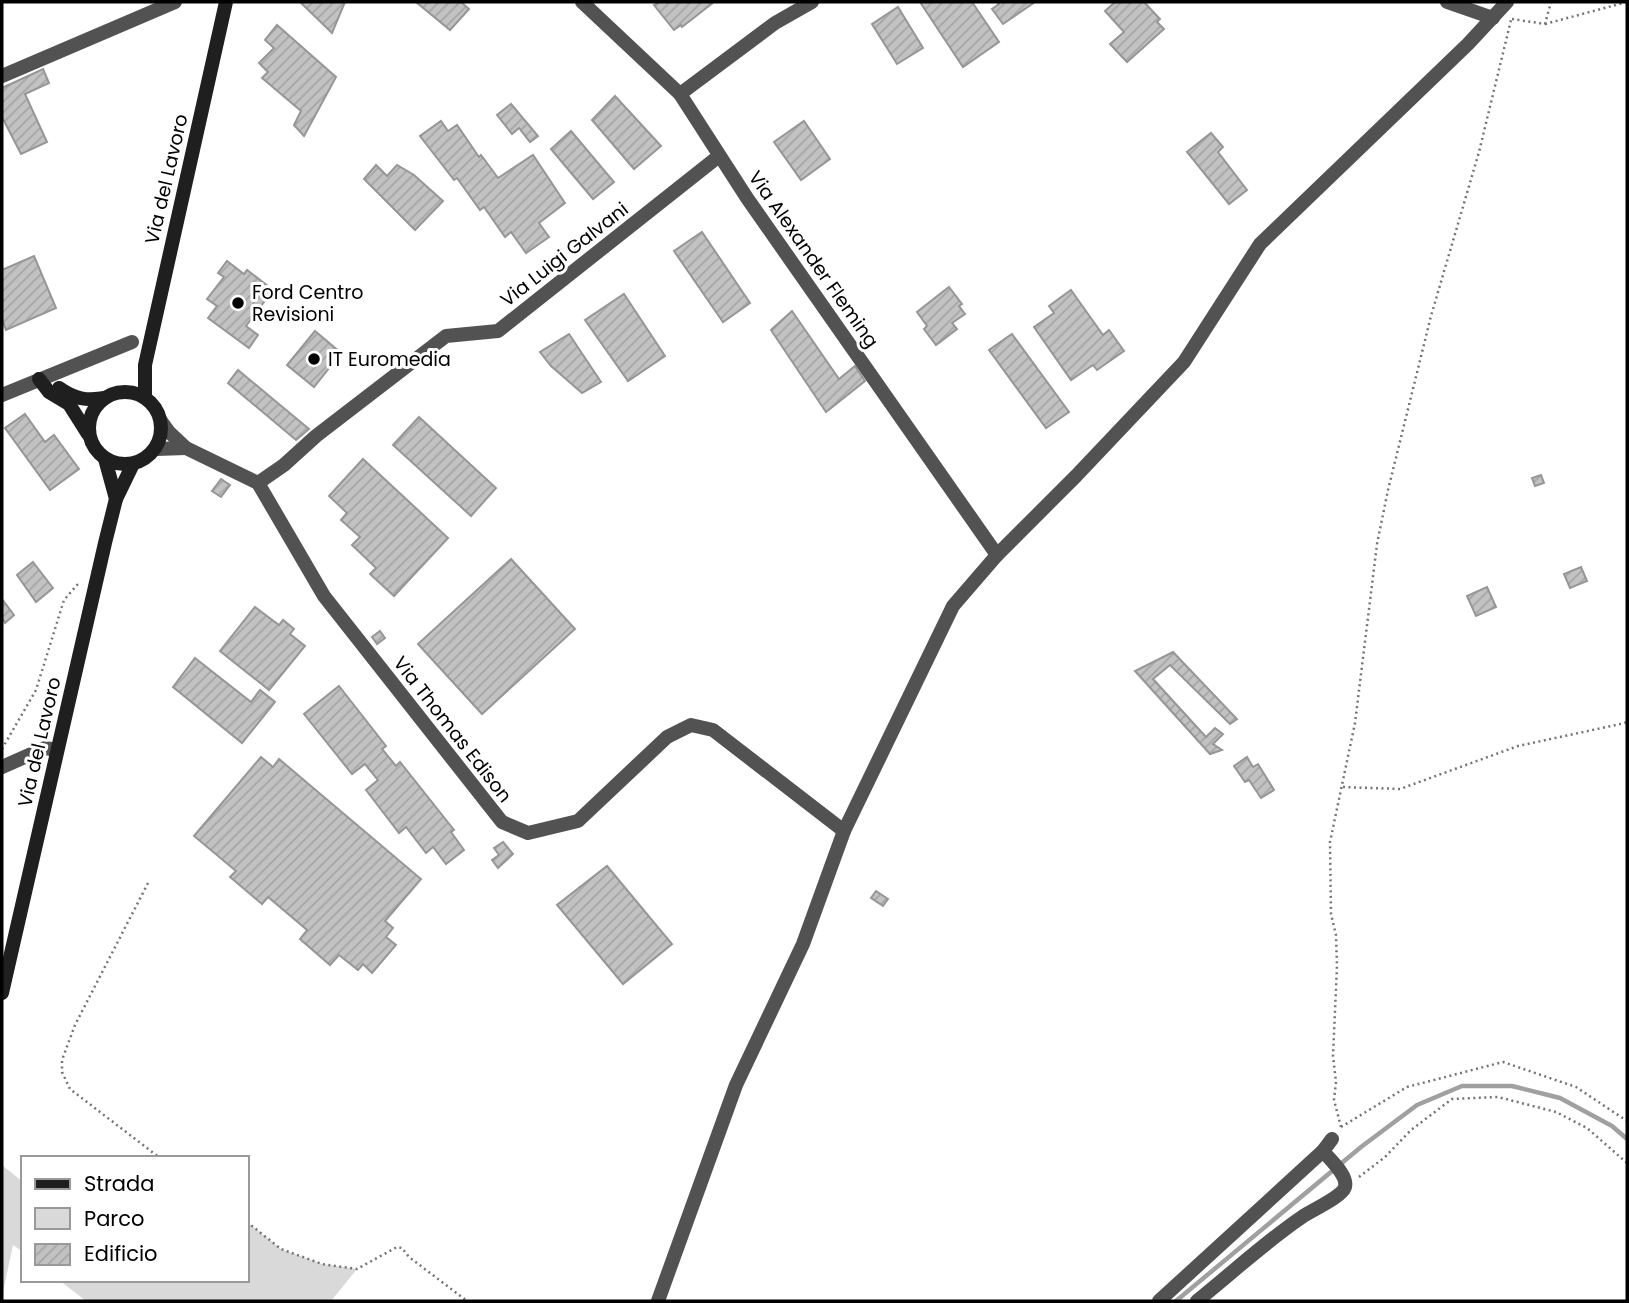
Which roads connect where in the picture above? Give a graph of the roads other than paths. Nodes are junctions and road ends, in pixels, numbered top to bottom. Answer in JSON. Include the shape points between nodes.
{"nodes":[{"id":1,"x":175,"y":2,"type":"edge"},
{"id":2,"x":226,"y":2,"type":"edge"},
{"id":3,"x":582,"y":2,"type":"edge"},
{"id":4,"x":813,"y":2,"type":"edge"},
{"id":5,"x":1447,"y":2,"type":"edge"},
{"id":6,"x":1507,"y":2,"type":"edge"},
{"id":7,"x":1493,"y":18,"type":"junction"},
{"id":8,"x":2,"y":76,"type":"edge"},
{"id":9,"x":680,"y":94,"type":"junction"},
{"id":10,"x":719,"y":156,"type":"junction"},
{"id":11,"x":132,"y":342,"type":"dead end"},
{"id":12,"x":145,"y":365,"type":"junction"},
{"id":13,"x":39,"y":379,"type":"junction"},
{"id":14,"x":125,"y":392,"type":"junction"},
{"id":15,"x":2,"y":395,"type":"edge"},
{"id":16,"x":105,"y":398,"type":"junction"},
{"id":17,"x":145,"y":398,"type":"junction"},
{"id":18,"x":161,"y":421,"type":"junction"},
{"id":19,"x":89,"y":436,"type":"junction"},
{"id":20,"x":186,"y":448,"type":"junction"},
{"id":21,"x":156,"y":449,"type":"junction"},
{"id":22,"x":105,"y":459,"type":"junction"},
{"id":23,"x":133,"y":464,"type":"junction"},
{"id":24,"x":258,"y":483,"type":"junction"},
{"id":25,"x":116,"y":499,"type":"junction"},
{"id":26,"x":997,"y":555,"type":"junction"},
{"id":27,"x":57,"y":750,"type":"junction"},
{"id":28,"x":2,"y":767,"type":"edge"},
{"id":29,"x":844,"y":831,"type":"junction"},
{"id":30,"x":2,"y":993,"type":"edge"},
{"id":31,"x":658,"y":1301,"type":"edge"},
{"id":32,"x":1159,"y":1301,"type":"edge"},
{"id":33,"x":1197,"y":1301,"type":"edge"}],
"edges":[{"from":1,"to":8,"type":"street"},
{"from":2,"to":12,"type":"main road","name":"Via del Lavoro"},
{"from":3,"to":9,"type":"street","name":"Via Alexander Fleming"},
{"from":4,"to":9,"type":"street","via":[[775,23]]},
{"from":5,"to":7,"type":"street"},
{"from":6,"to":7,"type":"street"},
{"from":7,"to":26,"type":"street","via":[[1260,244],[1184,362]]},
{"from":9,"to":10,"type":"street","name":"Via Alexander Fleming"},
{"from":10,"to":24,"type":"street","name":"Via Luigi Galvani","via":[[498,331],[446,336]]},
{"from":10,"to":26,"type":"street","name":"Via Alexander Fleming"},
{"from":11,"to":13,"type":"street"},
{"from":12,"to":14,"type":"main road"},
{"from":12,"to":17,"type":"main road"},
{"from":13,"to":15,"type":"street"},
{"from":13,"to":16,"type":"main road","via":[[71,396]]},
{"from":13,"to":19,"type":"main road","via":[[49,392],[69,404]]},
{"from":14,"to":16,"type":"main road"},
{"from":14,"to":17,"type":"main road"},
{"from":16,"to":19,"type":"main road","via":[[94,408]]},
{"from":17,"to":18,"type":"main road"},
{"from":18,"to":20,"type":"street"},
{"from":18,"to":21,"type":"main road"},
{"from":19,"to":22,"type":"main road"},
{"from":20,"to":21,"type":"street"},
{"from":20,"to":24,"type":"street"},
{"from":21,"to":23,"type":"main road"},
{"from":22,"to":23,"type":"main road"},
{"from":22,"to":25,"type":"main road"},
{"from":23,"to":25,"type":"main road","name":"Via del Lavoro"},
{"from":24,"to":29,"type":"street","name":"Via Thomas Edison","via":[[324,596],[502,822],[527,832],[578,821],[667,737],[691,724],[713,730]]},
{"from":25,"to":27,"type":"main road","name":"Via del Lavoro"},
{"from":26,"to":29,"type":"street","via":[[953,606]]},
{"from":27,"to":28,"type":"street","via":[[44,748]]},
{"from":27,"to":30,"type":"main road","name":"Via del Lavoro"},
{"from":29,"to":31,"type":"street","via":[[803,943],[736,1085]]},
{"from":32,"to":33,"type":"street","via":[[1331,1143],[1345,1190],[1300,1217]]}]}
